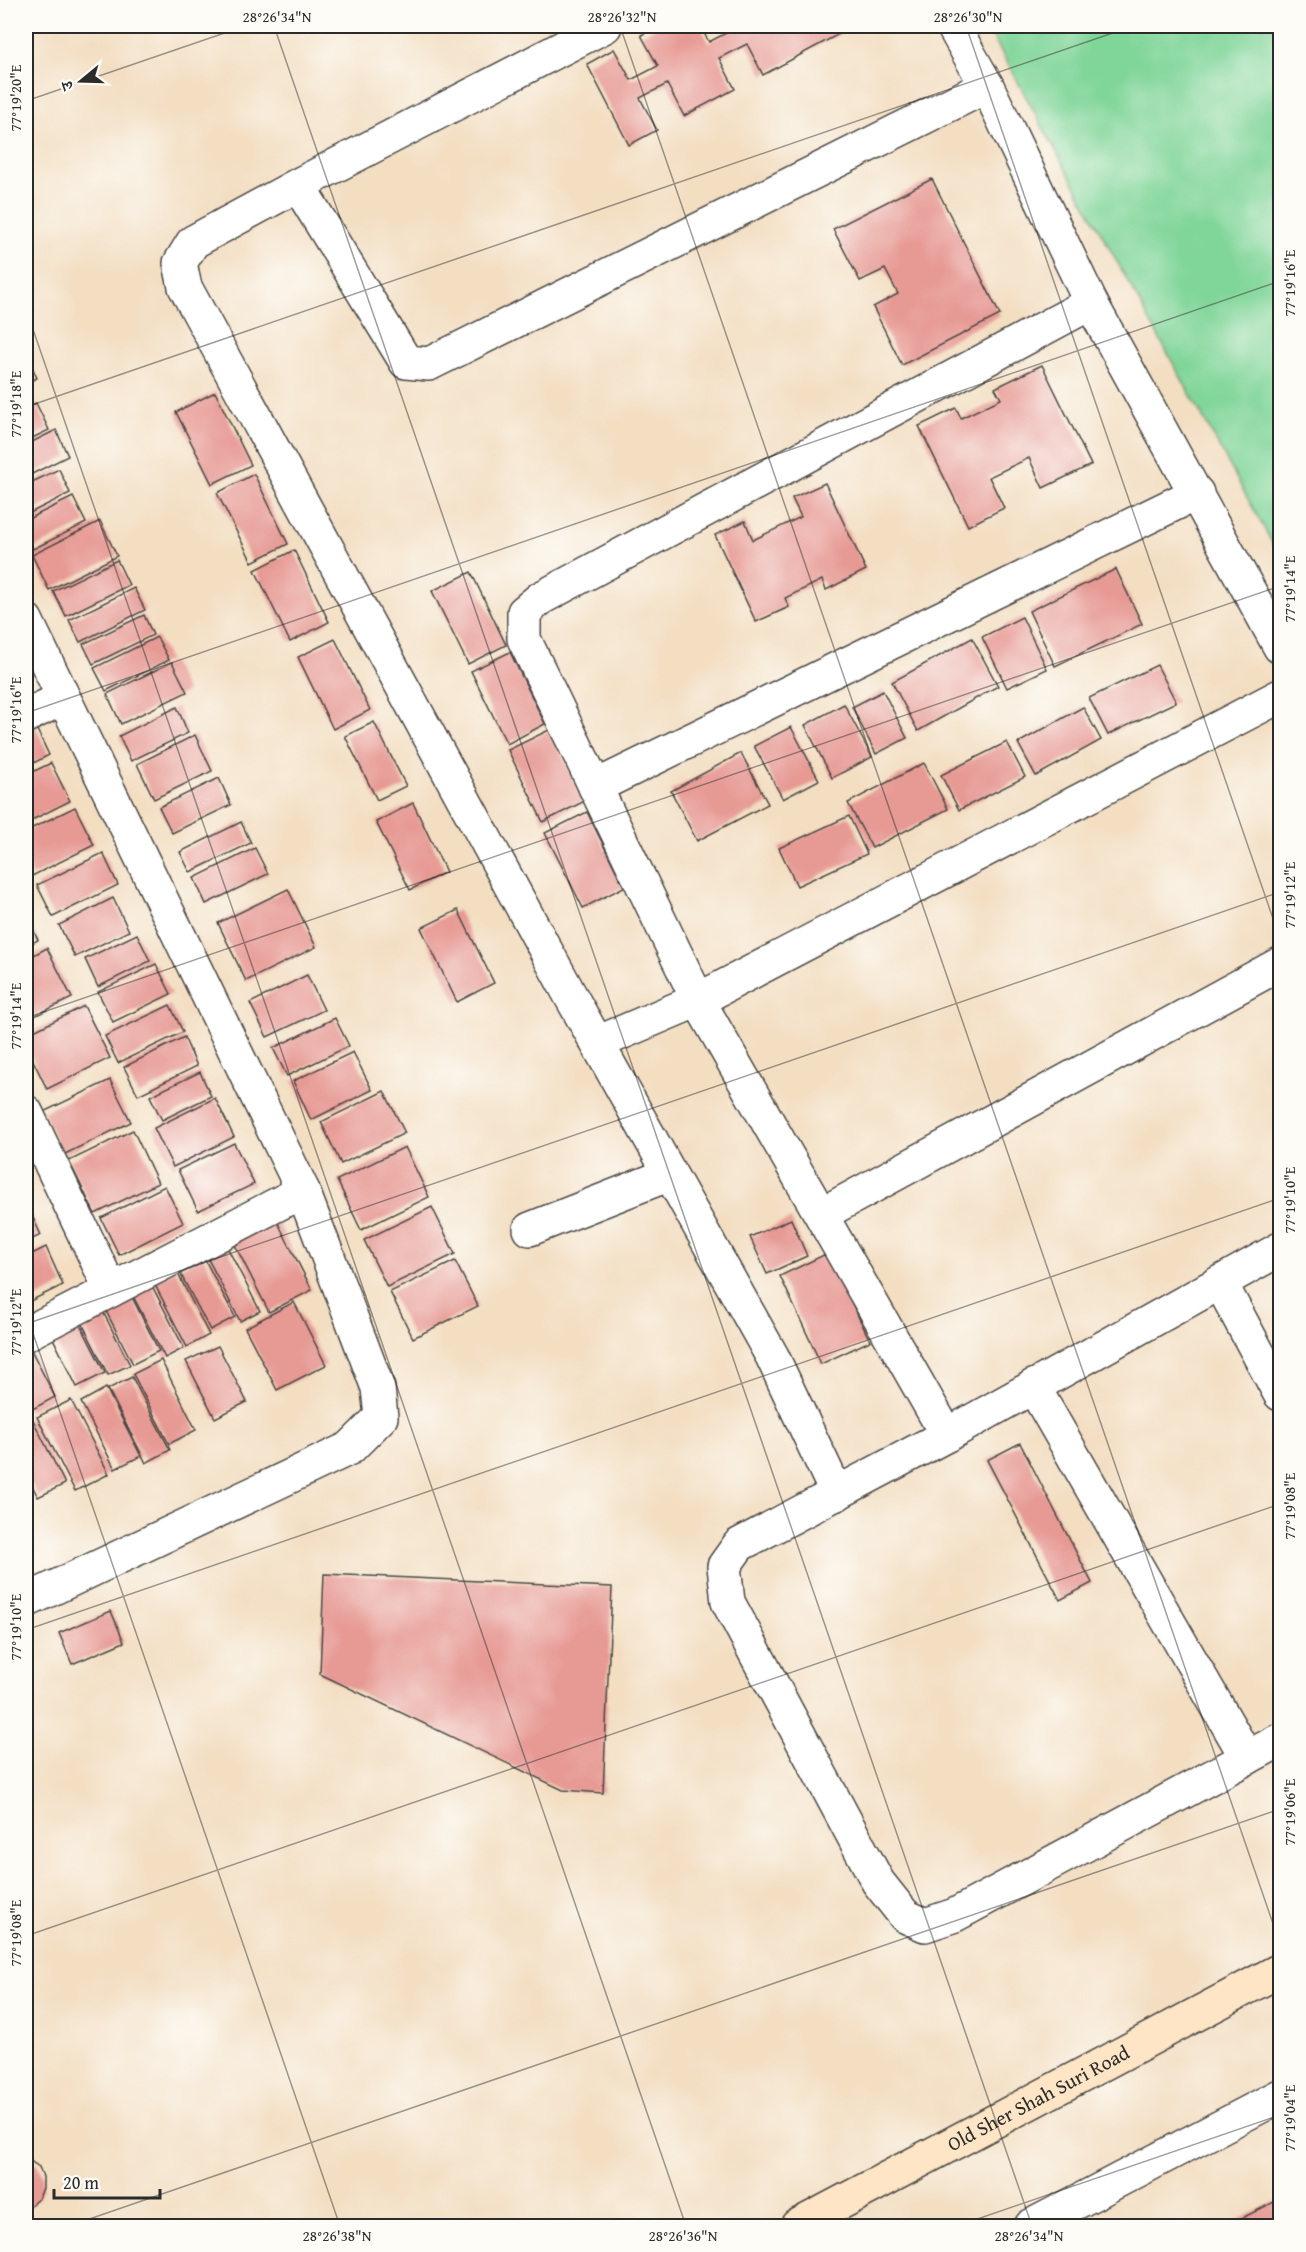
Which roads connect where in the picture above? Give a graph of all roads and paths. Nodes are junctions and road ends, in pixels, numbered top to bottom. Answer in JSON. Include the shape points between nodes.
{"nodes":[{"id":1,"x":605,"y":26,"type":"edge"},
{"id":2,"x":953,"y":26,"type":"edge"},
{"id":3,"x":987,"y":86,"type":"junction"},
{"id":4,"x":297,"y":185,"type":"junction"},
{"id":5,"x":1091,"y":303,"type":"junction"},
{"id":6,"x":1197,"y":493,"type":"junction"},
{"id":7,"x":26,"y":620,"type":"edge"},
{"id":8,"x":1281,"y":647,"type":"edge"},
{"id":9,"x":1281,"y":696,"type":"edge"},
{"id":10,"x":63,"y":698,"type":"junction"},
{"id":11,"x":26,"y":716,"type":"edge"},
{"id":12,"x":595,"y":787,"type":"junction"},
{"id":13,"x":1281,"y":964,"type":"edge"},
{"id":14,"x":698,"y":1000,"type":"junction"},
{"id":15,"x":597,"y":1043,"type":"junction"},
{"id":16,"x":26,"y":1112,"type":"edge"},
{"id":17,"x":670,"y":1174,"type":"junction"},
{"id":18,"x":303,"y":1191,"type":"junction"},
{"id":19,"x":822,"y":1214,"type":"junction"},
{"id":20,"x":531,"y":1228,"type":"dead end"},
{"id":21,"x":1281,"y":1249,"type":"edge"},
{"id":22,"x":1220,"y":1282,"type":"junction"},
{"id":23,"x":111,"y":1290,"type":"junction"},
{"id":24,"x":26,"y":1334,"type":"edge"},
{"id":25,"x":1033,"y":1386,"type":"junction"},
{"id":26,"x":1281,"y":1394,"type":"edge"},
{"id":27,"x":947,"y":1435,"type":"junction"},
{"id":28,"x":837,"y":1494,"type":"junction"},
{"id":29,"x":26,"y":1601,"type":"edge"},
{"id":30,"x":1281,"y":1740,"type":"edge"},
{"id":31,"x":1247,"y":1758,"type":"junction"},
{"id":32,"x":1281,"y":1970,"type":"edge"},
{"id":33,"x":1281,"y":2096,"type":"edge"},
{"id":34,"x":797,"y":2226,"type":"edge"},
{"id":35,"x":1031,"y":2226,"type":"edge"}],
"edges":[{"from":1,"to":4,"type":"street"},
{"from":2,"to":3,"type":"street"},
{"from":3,"to":4,"type":"street","via":[[429,364],[406,362]]},
{"from":3,"to":5,"type":"street"},
{"from":4,"to":15,"type":"street","via":[[193,242],[180,263],[185,287]]},
{"from":5,"to":6,"type":"street"},
{"from":5,"to":12,"type":"street","via":[[542,598],[525,612],[524,639]]},
{"from":6,"to":8,"type":"street"},
{"from":6,"to":12,"type":"street"},
{"from":7,"to":10,"type":"street"},
{"from":9,"to":14,"type":"street"},
{"from":10,"to":11,"type":"street"},
{"from":10,"to":18,"type":"street"},
{"from":12,"to":14,"type":"street"},
{"from":13,"to":19,"type":"street"},
{"from":14,"to":15,"type":"street"},
{"from":14,"to":19,"type":"street"},
{"from":15,"to":17,"type":"street"},
{"from":16,"to":23,"type":"street"},
{"from":17,"to":20,"type":"street"},
{"from":17,"to":28,"type":"street","via":[[772,1356]]},
{"from":18,"to":23,"type":"street"},
{"from":18,"to":29,"type":"street","via":[[378,1388],[381,1417],[350,1448]]},
{"from":19,"to":27,"type":"street"},
{"from":21,"to":22,"type":"street"},
{"from":22,"to":25,"type":"street"},
{"from":22,"to":26,"type":"street"},
{"from":23,"to":24,"type":"street"},
{"from":25,"to":27,"type":"street"},
{"from":25,"to":31,"type":"street"},
{"from":27,"to":28,"type":"street"},
{"from":28,"to":31,"type":"street","via":[[739,1545],[724,1566],[728,1602],[878,1882],[905,1916],[925,1925],[955,1915]]},
{"from":30,"to":31,"type":"street"},
{"from":32,"to":34,"type":"street","name":"Old Sher Shah Suri Road"},
{"from":33,"to":35,"type":"street"}]}
